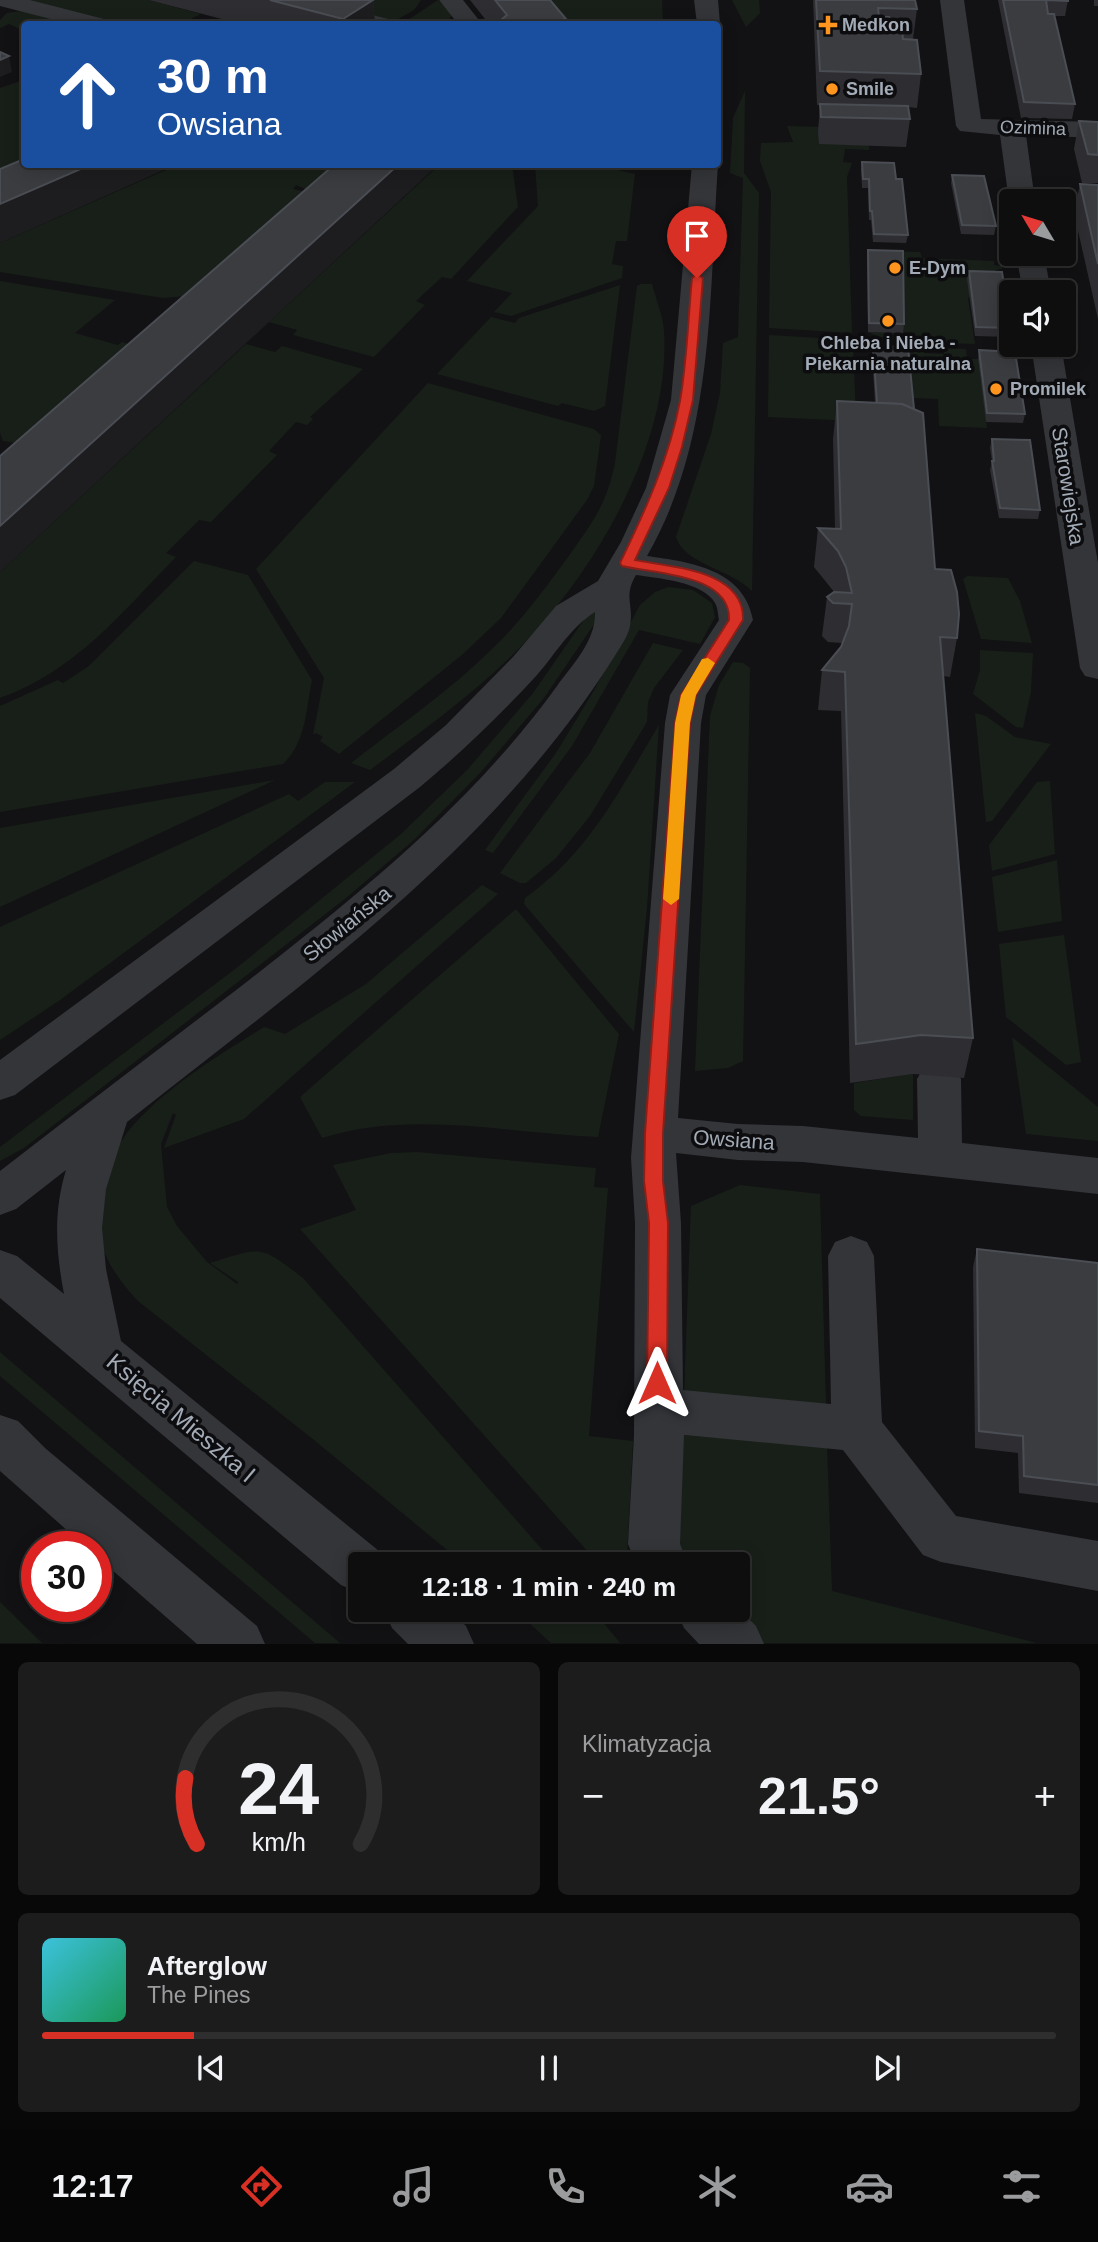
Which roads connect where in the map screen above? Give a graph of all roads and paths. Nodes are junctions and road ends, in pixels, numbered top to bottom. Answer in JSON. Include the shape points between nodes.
{"nodes":[{"id":1,"x":286,"y":0,"type":"edge"},
{"id":2,"x":451,"y":0,"type":"edge"},
{"id":3,"x":706,"y":0,"type":"edge"},
{"id":4,"x":952,"y":0,"type":"edge"},
{"id":5,"x":5,"y":5,"type":"edge"},
{"id":6,"x":82,"y":21,"type":"edge"},
{"id":7,"x":368,"y":21,"type":"edge"},
{"id":8,"x":468,"y":21,"type":"edge"},
{"id":9,"x":708,"y":21,"type":"edge"},
{"id":10,"x":1013,"y":128,"type":"junction"},
{"id":11,"x":1098,"y":130,"type":"edge"},
{"id":12,"x":705,"y":168,"type":"edge"},
{"id":13,"x":1021,"y":189,"type":"edge"},
{"id":14,"x":1047,"y":357,"type":"edge"},
{"id":15,"x":619,"y":575,"type":"junction"},
{"id":16,"x":1098,"y":668,"type":"edge"},
{"id":17,"x":86,"y":1018,"type":"junction"},
{"id":18,"x":0,"y":1055,"type":"edge"},
{"id":19,"x":939,"y":1079,"type":"edge"},
{"id":20,"x":0,"y":1083,"type":"edge"},
{"id":21,"x":108,"y":1112,"type":"junction"},
{"id":22,"x":654,"y":1133,"type":"junction"},
{"id":23,"x":940,"y":1158,"type":"junction"},
{"id":24,"x":1098,"y":1176,"type":"edge"},
{"id":25,"x":0,"y":1196,"type":"edge"},
{"id":26,"x":851,"y":1256,"type":"dead end"},
{"id":27,"x":0,"y":1270,"type":"edge"},
{"id":28,"x":99,"y":1349,"type":"junction"},
{"id":29,"x":658,"y":1422,"type":"junction"},
{"id":30,"x":857,"y":1429,"type":"junction"},
{"id":31,"x":9,"y":1453,"type":"edge"},
{"id":32,"x":657,"y":1552,"type":"edge"},
{"id":33,"x":348,"y":1557,"type":"edge"},
{"id":34,"x":1098,"y":1566,"type":"edge"},
{"id":35,"x":424,"y":1622,"type":"edge"},
{"id":36,"x":716,"y":1622,"type":"edge"},
{"id":37,"x":238,"y":1643,"type":"edge"},
{"id":38,"x":447,"y":1643,"type":"edge"},
{"id":39,"x":737,"y":1643,"type":"edge"}],
"edges":[{"from":1,"to":7,"type":"street"},
{"from":2,"to":8,"type":"street"},
{"from":3,"to":9,"type":"street"},
{"from":4,"to":10,"type":"street","name":"Ozimina","via":[[969,126]]},
{"from":5,"to":6,"type":"street"},
{"from":10,"to":11,"type":"street","name":"Ozimina"},
{"from":10,"to":13,"type":"street"},
{"from":12,"to":15,"type":"street","name":"Słowiańska","via":[[686,400],[662,488]]},
{"from":14,"to":16,"type":"street","name":"Starowiejska"},
{"from":15,"to":17,"type":"street","via":[[568,614],[526,665],[407,778]]},
{"from":15,"to":21,"type":"street","name":"Słowiańska","via":[[612,627],[598,653],[542,735],[505,779],[367,909]]},
{"from":15,"to":22,"type":"street","via":[[690,575],[728,593],[736,607],[736,620],[688,695],[683,723]]},
{"from":17,"to":18,"type":"street"},
{"from":17,"to":20,"type":"street"},
{"from":19,"to":23,"type":"street"},
{"from":21,"to":25,"type":"street","name":"Słowiańska"},
{"from":21,"to":28,"type":"street","via":[[83,1189],[79,1218]]},
{"from":22,"to":23,"type":"street","name":"Owsiana"},
{"from":22,"to":29,"type":"street"},
{"from":23,"to":24,"type":"street","name":"Owsiana"},
{"from":26,"to":30,"type":"street"},
{"from":27,"to":28,"type":"street","name":"Księcia Mieszka I"},
{"from":28,"to":33,"type":"street","name":"Księcia Mieszka I"},
{"from":29,"to":30,"type":"street"},
{"from":29,"to":32,"type":"street"},
{"from":30,"to":34,"type":"street","via":[[941,1538]]},
{"from":31,"to":37,"type":"street"},
{"from":35,"to":38,"type":"street"},
{"from":36,"to":39,"type":"street"}]}
